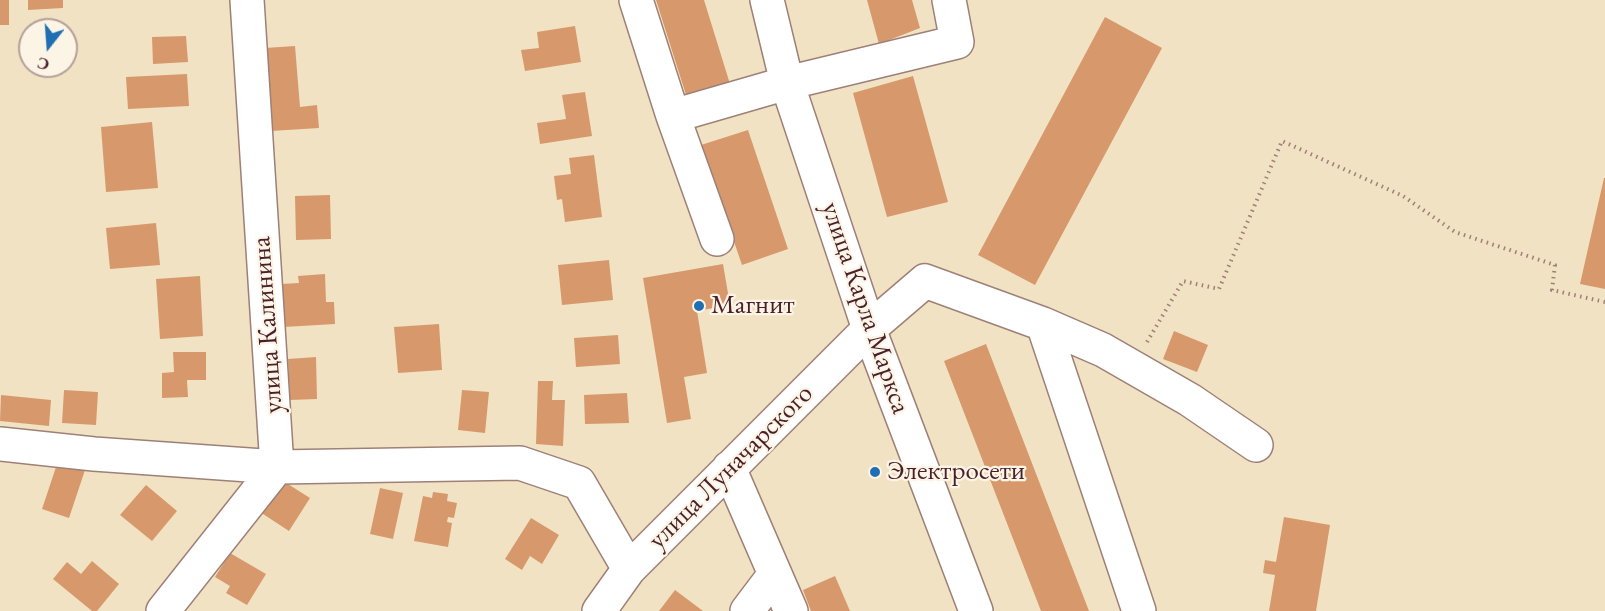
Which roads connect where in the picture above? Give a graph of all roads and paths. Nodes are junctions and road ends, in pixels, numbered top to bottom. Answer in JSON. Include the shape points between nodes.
{"nodes":[{"id":1,"x":247,"y":0,"type":"edge"},
{"id":2,"x":636,"y":0,"type":"edge"},
{"id":3,"x":767,"y":0,"type":"edge"},
{"id":4,"x":949,"y":0,"type":"edge"},
{"id":5,"x":787,"y":83,"type":"junction"},
{"id":6,"x":673,"y":116,"type":"junction"},
{"id":7,"x":717,"y":239,"type":"dead end"},
{"id":8,"x":1605,"y":302,"type":"edge"},
{"id":9,"x":1043,"y":324,"type":"junction"},
{"id":10,"x":869,"y":328,"type":"junction"},
{"id":11,"x":1132,"y":367,"type":"junction"},
{"id":12,"x":0,"y":444,"type":"edge"},
{"id":13,"x":1256,"y":445,"type":"dead end"},
{"id":14,"x":277,"y":467,"type":"junction"},
{"id":15,"x":729,"y":468,"type":"junction"},
{"id":16,"x":629,"y":569,"type":"junction"},
{"id":17,"x":775,"y":574,"type":"junction"},
{"id":18,"x":163,"y":611,"type":"edge"},
{"id":19,"x":599,"y":611,"type":"edge"},
{"id":20,"x":747,"y":611,"type":"edge"},
{"id":21,"x":791,"y":611,"type":"edge"},
{"id":22,"x":976,"y":611,"type":"edge"},
{"id":23,"x":1139,"y":611,"type":"edge"}],
"edges":[{"from":1,"to":14,"type":"street","name":"улица Калинина"},
{"from":2,"to":6,"type":"street"},
{"from":3,"to":5,"type":"street","name":"улица Карла Маркса"},
{"from":4,"to":5,"type":"street","via":[[957,42]]},
{"from":5,"to":6,"type":"street"},
{"from":5,"to":10,"type":"street","name":"улица Карла Маркса"},
{"from":6,"to":7,"type":"street"},
{"from":8,"to":11,"type":"path","via":[[1552,290],[1555,265],[1455,232],[1403,196],[1282,141],[1219,289],[1183,281]]},
{"from":9,"to":10,"type":"street","name":"улица Луначарского","via":[[926,281]]},
{"from":9,"to":11,"type":"street"},
{"from":9,"to":23,"type":"street"},
{"from":10,"to":15,"type":"street","name":"улица Луначарского"},
{"from":10,"to":22,"type":"street","name":"улица Карла Маркса"},
{"from":11,"to":13,"type":"street"},
{"from":12,"to":14,"type":"street"},
{"from":14,"to":16,"type":"street","via":[[520,463],[579,483]]},
{"from":14,"to":18,"type":"street"},
{"from":15,"to":16,"type":"street","name":"улица Луначарского"},
{"from":15,"to":17,"type":"street"},
{"from":16,"to":19,"type":"street","name":"улица Луначарского"},
{"from":17,"to":20,"type":"street"},
{"from":17,"to":21,"type":"street"}]}
